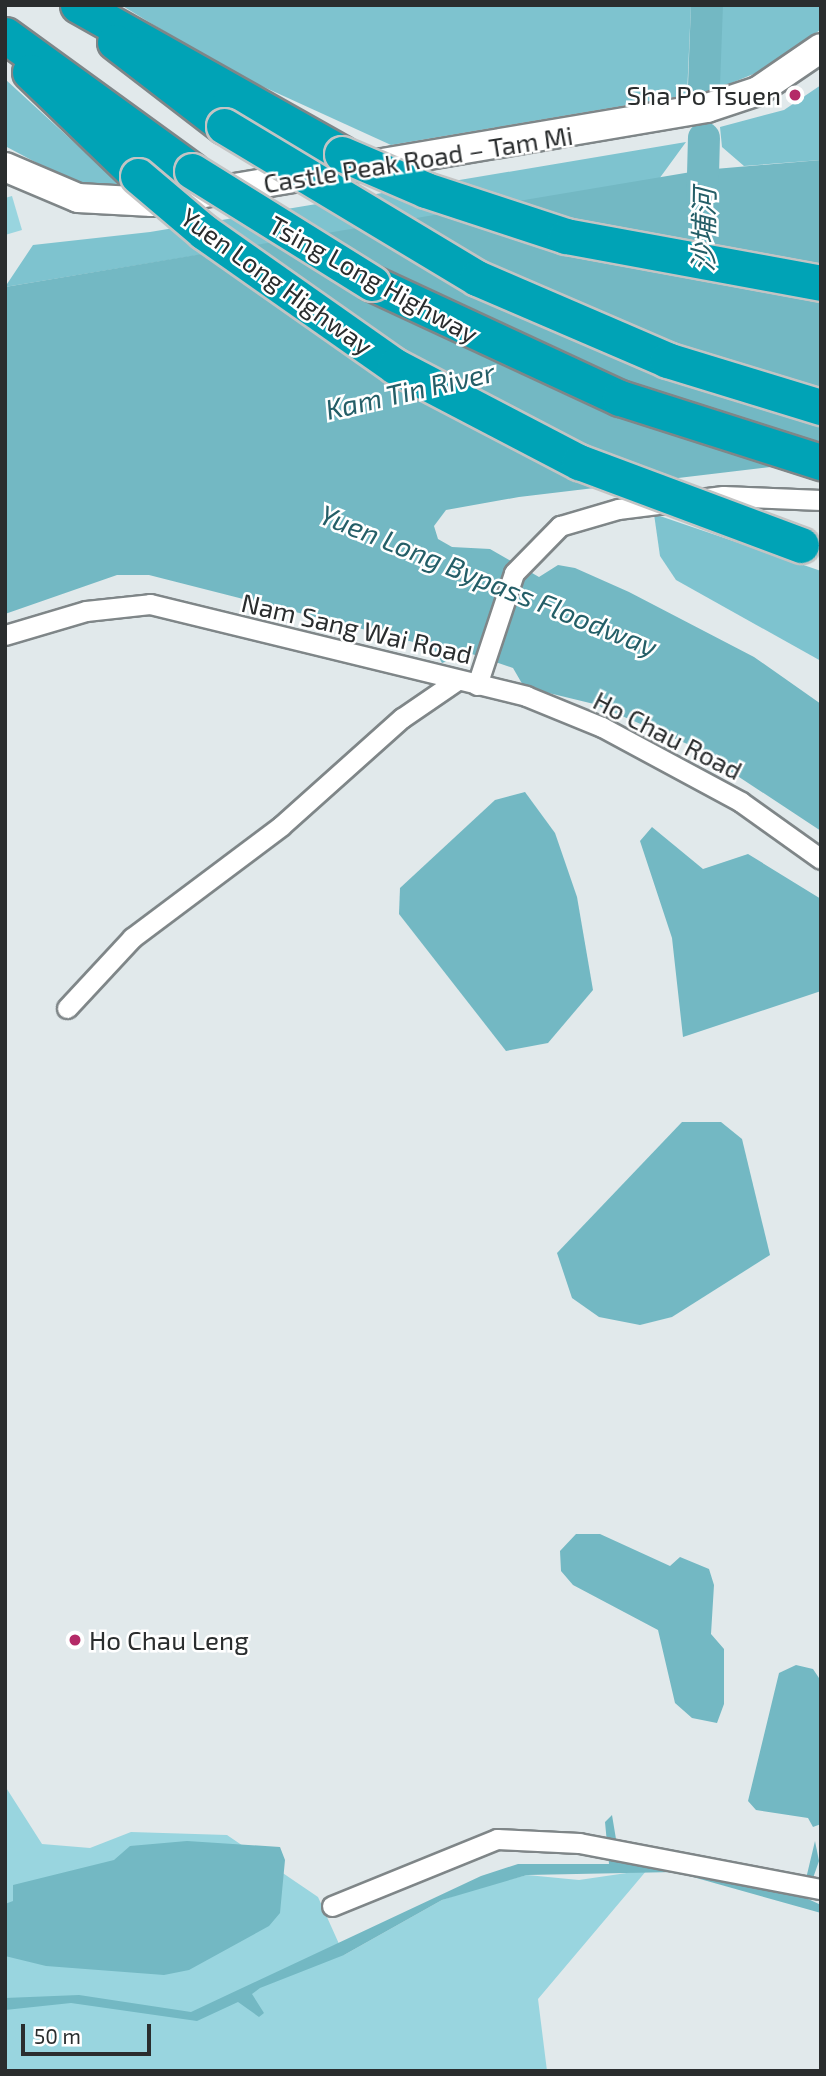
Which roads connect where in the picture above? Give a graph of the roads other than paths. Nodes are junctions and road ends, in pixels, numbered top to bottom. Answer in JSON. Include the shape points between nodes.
{"nodes":[{"id":1,"x":72,"y":5,"type":"edge"},
{"id":2,"x":78,"y":5,"type":"edge"},
{"id":3,"x":5,"y":34,"type":"edge"},
{"id":4,"x":5,"y":47,"type":"edge"},
{"id":5,"x":821,"y":48,"type":"edge"},
{"id":6,"x":196,"y":91,"type":"junction"},
{"id":7,"x":5,"y":167,"type":"edge"},
{"id":8,"x":821,"y":283,"type":"edge"},
{"id":9,"x":821,"y":407,"type":"edge"},
{"id":10,"x":821,"y":462,"type":"edge"},
{"id":11,"x":817,"y":500,"type":"edge"},
{"id":12,"x":811,"y":548,"type":"edge"},
{"id":13,"x":5,"y":635,"type":"edge"},
{"id":14,"x":480,"y":678,"type":"junction"},
{"id":15,"x":457,"y":681,"type":"junction"},
{"id":16,"x":821,"y":859,"type":"edge"},
{"id":17,"x":67,"y":1008,"type":"dead end"},
{"id":18,"x":821,"y":1889,"type":"edge"},
{"id":19,"x":332,"y":1906,"type":"dead end"}],
"edges":[{"from":1,"to":6,"type":"highway","name":"Tsing Long Highway"},
{"from":2,"to":6,"type":"highway"},
{"from":3,"to":10,"type":"highway","name":"Tsing Long Highway","bridge":true,"via":[[149,140],[321,254],[491,343],[620,398]]},
{"from":4,"to":12,"type":"highway","name":"Yuen Long Highway","bridge":true,"via":[[138,176],[237,257],[395,366],[579,462]]},
{"from":5,"to":7,"type":"main road","name":"Castle Peak Road – Tam Mi","via":[[758,90],[673,116],[152,202],[78,198]]},
{"from":6,"to":8,"type":"highway","bridge":true,"via":[[471,207],[611,248]]},
{"from":6,"to":9,"type":"highway","name":"Tsing Long Highway","bridge":true,"via":[[477,278],[667,360]]},
{"from":11,"to":14,"type":"street","name":"Nam Sang Wai Road","via":[[741,495],[618,509],[550,533],[508,585]]},
{"from":13,"to":15,"type":"street","name":"Nam Sang Wai Road","via":[[86,611],[150,604]]},
{"from":14,"to":15,"type":"street","name":"Nam Sang Wai Road"},
{"from":14,"to":16,"type":"street","name":"Ho Chau Road","via":[[602,727],[741,802]]},
{"from":15,"to":17,"type":"street","via":[[402,718],[281,826],[132,938]]},
{"from":18,"to":19,"type":"street","via":[[579,1843],[497,1839]]}]}
